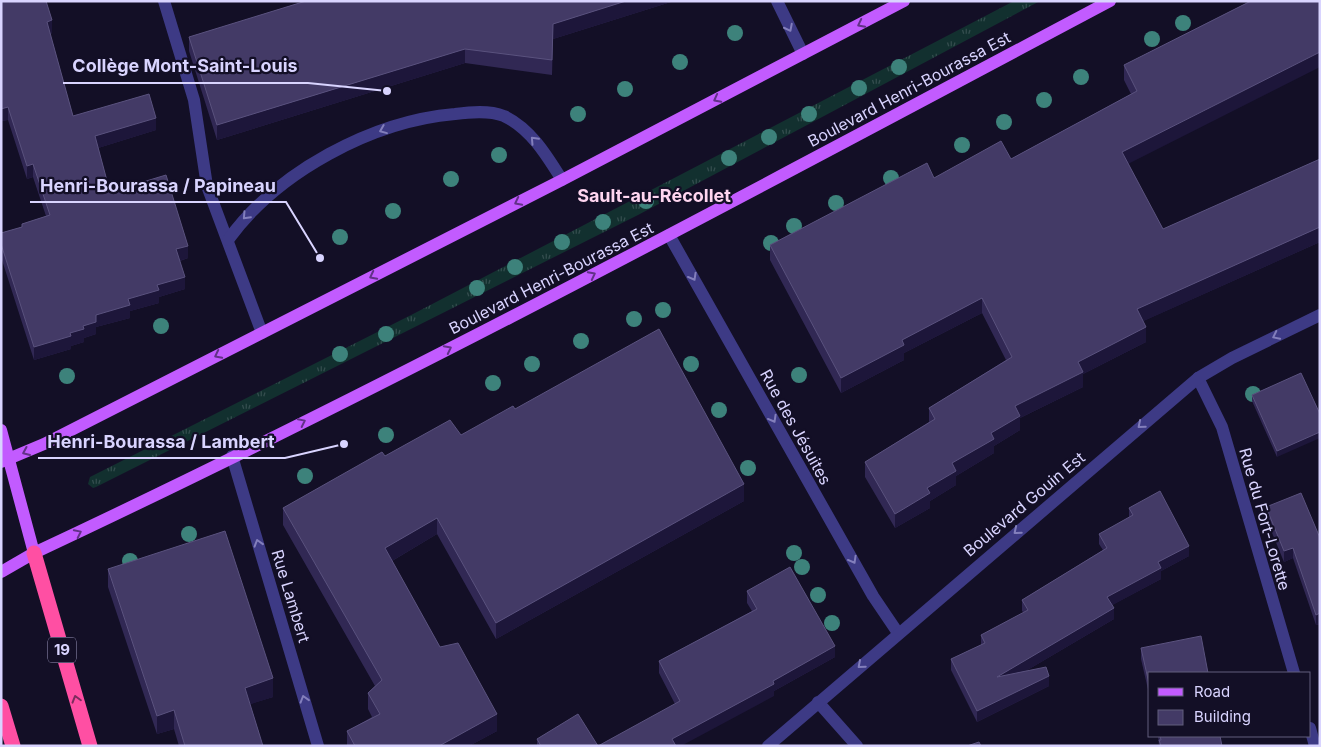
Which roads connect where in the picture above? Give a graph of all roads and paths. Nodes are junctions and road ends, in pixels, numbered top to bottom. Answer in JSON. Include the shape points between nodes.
{"nodes":[{"id":1,"x":164,"y":1,"type":"edge"},
{"id":2,"x":777,"y":1,"type":"edge"},
{"id":3,"x":904,"y":1,"type":"edge"},
{"id":4,"x":1110,"y":1,"type":"edge"},
{"id":5,"x":803,"y":54,"type":"junction"},
{"id":6,"x":562,"y":180,"type":"junction"},
{"id":7,"x":669,"y":235,"type":"junction"},
{"id":8,"x":228,"y":240,"type":"junction"},
{"id":9,"x":1320,"y":315,"type":"edge"},
{"id":10,"x":262,"y":333,"type":"junction"},
{"id":11,"x":1198,"y":378,"type":"junction"},
{"id":12,"x":1,"y":430,"type":"edge"},
{"id":13,"x":232,"y":456,"type":"junction"},
{"id":14,"x":5,"y":461,"type":"edge"},
{"id":15,"x":34,"y":553,"type":"junction"},
{"id":16,"x":1,"y":572,"type":"edge"},
{"id":17,"x":898,"y":633,"type":"junction"},
{"id":18,"x":1294,"y":672,"type":"edge"},
{"id":19,"x":818,"y":702,"type":"junction"},
{"id":20,"x":1,"y":706,"type":"edge"},
{"id":21,"x":1311,"y":732,"type":"edge"},
{"id":22,"x":13,"y":746,"type":"edge"},
{"id":23,"x":90,"y":746,"type":"edge"},
{"id":24,"x":318,"y":746,"type":"edge"},
{"id":25,"x":768,"y":746,"type":"edge"},
{"id":26,"x":857,"y":746,"type":"edge"},
{"id":27,"x":1315,"y":746,"type":"edge"}],
"edges":[{"from":1,"to":8,"type":"street","via":[[194,100],[207,186]]},
{"from":2,"to":5,"type":"street","one_way":true},
{"from":3,"to":5,"type":"main road","one_way":true},
{"from":4,"to":7,"type":"main road","name":"Boulevard Henri-Bourassa Est"},
{"from":5,"to":6,"type":"main road","one_way":true},
{"from":6,"to":8,"type":"street","one_way":true,"via":[[539,146],[502,115],[478,112],[414,119],[356,141],[305,169],[255,207]]},
{"from":6,"to":10,"type":"main road","one_way":true},
{"from":13,"to":7,"type":"main road","name":"Boulevard Henri-Bourassa Est","one_way":true,"via":[[418,365]]},
{"from":7,"to":17,"type":"street","name":"Rue des Jésuites","one_way":true,"via":[[873,596]]},
{"from":8,"to":10,"type":"street"},
{"from":9,"to":11,"type":"street","name":"Boulevard Gouin Est","one_way":true},
{"from":10,"to":14,"type":"main road","one_way":true},
{"from":11,"to":17,"type":"street","name":"Boulevard Gouin Est","one_way":true},
{"from":11,"to":18,"type":"street","name":"Rue du Fort-Lorette","via":[[1222,427]]},
{"from":12,"to":14,"type":"main road"},
{"from":15,"to":13,"type":"main road","name":"Boulevard Henri-Bourassa Est","one_way":true},
{"from":24,"to":13,"type":"street","name":"Rue Lambert","one_way":true},
{"from":14,"to":15,"type":"main road"},
{"from":15,"to":16,"type":"main road","name":"Boulevard Henri-Bourassa Est"},
{"from":23,"to":15,"type":"highway","number":"19","one_way":true},
{"from":17,"to":19,"type":"street","name":"Boulevard Gouin Est","one_way":true},
{"from":19,"to":25,"type":"street","name":"Boulevard Gouin Est"},
{"from":19,"to":26,"type":"street"},
{"from":20,"to":22,"type":"highway"},
{"from":21,"to":27,"type":"street"}]}
